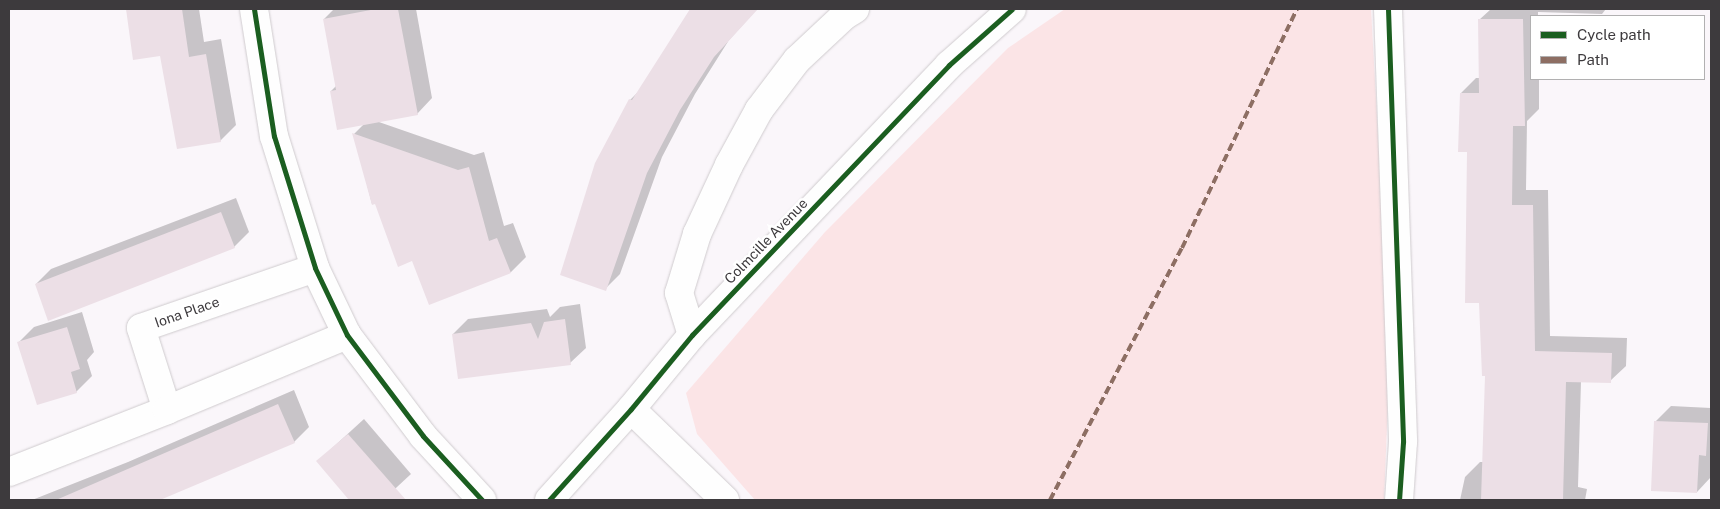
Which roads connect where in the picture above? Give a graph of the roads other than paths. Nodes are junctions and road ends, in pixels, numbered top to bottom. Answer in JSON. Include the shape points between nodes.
{"nodes":[{"id":1,"x":254,"y":9,"type":"edge"},
{"id":2,"x":855,"y":9,"type":"edge"},
{"id":3,"x":1012,"y":9,"type":"edge"},
{"id":4,"x":1388,"y":9,"type":"edge"},
{"id":5,"x":315,"y":268,"type":"junction"},
{"id":6,"x":347,"y":335,"type":"junction"},
{"id":7,"x":692,"y":335,"type":"junction"},
{"id":8,"x":631,"y":408,"type":"junction"},
{"id":9,"x":167,"y":410,"type":"junction"},
{"id":10,"x":9,"y":472,"type":"edge"},
{"id":11,"x":482,"y":500,"type":"edge"},
{"id":12,"x":549,"y":500,"type":"edge"},
{"id":13,"x":725,"y":500,"type":"edge"},
{"id":14,"x":1399,"y":500,"type":"edge"}],
"edges":[{"from":1,"to":5,"type":"street","via":[[274,136]]},
{"from":2,"to":7,"type":"street","via":[[797,60],[759,110],[729,166],[697,234],[679,293]]},
{"from":3,"to":7,"type":"street","name":"Colmcille Avenue","via":[[949,66]]},
{"from":4,"to":14,"type":"street","via":[[1403,442]]},
{"from":5,"to":6,"type":"street"},
{"from":5,"to":9,"type":"street","name":"Iona Place","via":[[141,328]]},
{"from":6,"to":9,"type":"street"},
{"from":6,"to":11,"type":"street","via":[[423,436]]},
{"from":7,"to":8,"type":"street","name":"Colmcille Avenue"},
{"from":8,"to":12,"type":"street","name":"Colmcille Avenue"},
{"from":8,"to":13,"type":"street"},
{"from":9,"to":10,"type":"street"}]}
